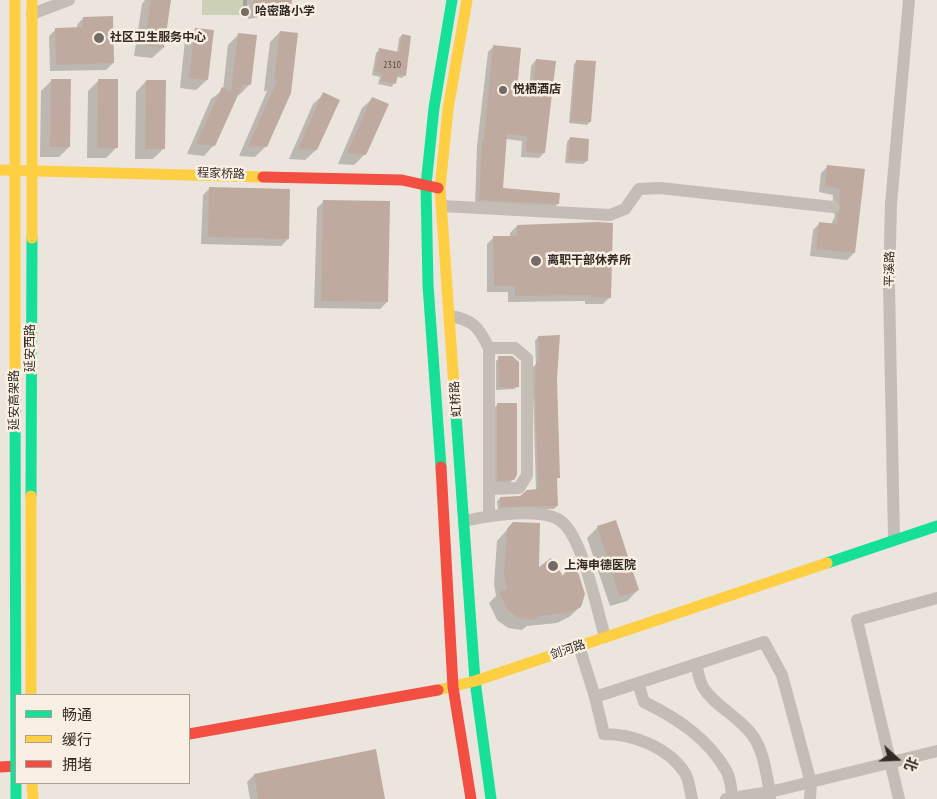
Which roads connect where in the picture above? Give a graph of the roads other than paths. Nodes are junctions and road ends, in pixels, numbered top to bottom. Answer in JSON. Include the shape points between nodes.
{"nodes":[{"id":1,"x":15,"y":0,"type":"edge"},
{"id":2,"x":32,"y":0,"type":"edge"},
{"id":3,"x":69,"y":0,"type":"edge"},
{"id":4,"x":452,"y":0,"type":"edge"},
{"id":5,"x":467,"y":0,"type":"edge"},
{"id":6,"x":909,"y":0,"type":"edge"},
{"id":7,"x":32,"y":14,"type":"junction"},
{"id":8,"x":0,"y":170,"type":"edge"},
{"id":9,"x":31,"y":170,"type":"junction"},
{"id":10,"x":426,"y":184,"type":"junction"},
{"id":11,"x":440,"y":188,"type":"junction"},
{"id":12,"x":442,"y":206,"type":"junction"},
{"id":13,"x":833,"y":207,"type":"dead end"},
{"id":14,"x":450,"y":316,"type":"junction"},
{"id":15,"x":489,"y":348,"type":"junction"},
{"id":16,"x":490,"y":489,"type":"junction"},
{"id":17,"x":489,"y":515,"type":"junction"},
{"id":18,"x":464,"y":520,"type":"junction"},
{"id":19,"x":937,"y":526,"type":"edge"},
{"id":20,"x":894,"y":539,"type":"junction"},
{"id":21,"x":937,"y":598,"type":"edge"},
{"id":22,"x":605,"y":637,"type":"junction"},
{"id":23,"x":579,"y":646,"type":"junction"},
{"id":24,"x":696,"y":664,"type":"junction"},
{"id":25,"x":475,"y":682,"type":"junction"},
{"id":26,"x":638,"y":683,"type":"junction"},
{"id":27,"x":453,"y":687,"type":"junction"},
{"id":28,"x":16,"y":694,"type":"edge"},
{"id":29,"x":31,"y":694,"type":"edge"},
{"id":30,"x":595,"y":697,"type":"junction"},
{"id":31,"x":190,"y":734,"type":"edge"},
{"id":32,"x":937,"y":751,"type":"edge"},
{"id":33,"x":890,"y":764,"type":"junction"},
{"id":34,"x":0,"y":767,"type":"edge"},
{"id":35,"x":15,"y":768,"type":"edge"},
{"id":36,"x":15,"y":768,"type":"edge"},
{"id":37,"x":0,"y":774,"type":"edge"},
{"id":38,"x":811,"y":783,"type":"junction"},
{"id":39,"x":16,"y":784,"type":"edge"},
{"id":40,"x":32,"y":784,"type":"edge"},
{"id":41,"x":770,"y":795,"type":"edge"},
{"id":42,"x":16,"y":799,"type":"edge"},
{"id":43,"x":33,"y":799,"type":"edge"},
{"id":44,"x":471,"y":799,"type":"edge"},
{"id":45,"x":491,"y":799,"type":"edge"},
{"id":46,"x":692,"y":799,"type":"edge"},
{"id":47,"x":731,"y":799,"type":"edge"},
{"id":48,"x":810,"y":799,"type":"edge"},
{"id":49,"x":899,"y":799,"type":"edge"}],
"edges":[{"from":1,"to":28,"type":"main road","name":"延安高架路","bridge":true},
{"from":2,"to":7,"type":"main road","name":"延安西路"},
{"from":3,"to":7,"type":"street"},
{"from":4,"to":10,"type":"main road","name":"虹桥路","via":[[434,108]]},
{"from":5,"to":11,"type":"main road","name":"虹桥路","via":[[448,109]]},
{"from":6,"to":20,"type":"street","name":"平溪路","via":[[891,213],[889,285]]},
{"from":7,"to":9,"type":"main road","name":"延安西路"},
{"from":8,"to":9,"type":"main road","name":"程家桥路"},
{"from":9,"to":10,"type":"main road","name":"程家桥路","via":[[393,179]]},
{"from":9,"to":29,"type":"main road","name":"延安西路"},
{"from":10,"to":11,"type":"main road","name":"程家桥路"},
{"from":10,"to":27,"type":"main road","name":"虹桥路","via":[[428,284],[440,434]]},
{"from":11,"to":12,"type":"main road","name":"虹桥路"},
{"from":12,"to":13,"type":"street","via":[[610,215],[624,209],[639,189],[660,188]]},
{"from":12,"to":14,"type":"main road","name":"虹桥路"},
{"from":14,"to":15,"type":"street","via":[[468,319]]},
{"from":14,"to":18,"type":"main road","name":"虹桥路"},
{"from":15,"to":16,"type":"street"},
{"from":15,"to":16,"type":"street","via":[[515,348],[527,358],[528,475],[519,488]]},
{"from":16,"to":17,"type":"street"},
{"from":17,"to":18,"type":"street"},
{"from":17,"to":22,"type":"street","via":[[545,514],[562,522],[574,538]]},
{"from":18,"to":25,"type":"main road","name":"虹桥路"},
{"from":19,"to":20,"type":"main road","name":"剑河路"},
{"from":20,"to":22,"type":"main road","name":"剑河路"},
{"from":21,"to":33,"type":"street","via":[[857,620]]},
{"from":22,"to":23,"type":"main road","name":"剑河路"},
{"from":23,"to":25,"type":"main road","name":"剑河路"},
{"from":23,"to":30,"type":"street"},
{"from":24,"to":26,"type":"street"},
{"from":24,"to":38,"type":"street","via":[[764,642],[782,675]]},
{"from":24,"to":41,"type":"street","via":[[702,686],[714,700],[736,716],[753,737],[764,761]]},
{"from":25,"to":27,"type":"main road","name":"剑河路"},
{"from":25,"to":45,"type":"main road","name":"虹桥路"},
{"from":26,"to":30,"type":"street"},
{"from":26,"to":47,"type":"street","via":[[644,702],[678,719],[712,753],[727,773]]},
{"from":27,"to":31,"type":"main road","name":"剑河路"},
{"from":27,"to":44,"type":"main road","name":"虹桥路"},
{"from":30,"to":46,"type":"street","via":[[604,734],[621,734],[664,753],[686,774]]},
{"from":32,"to":33,"type":"street"},
{"from":33,"to":38,"type":"street"},
{"from":33,"to":49,"type":"street"},
{"from":34,"to":35,"type":"main road"},
{"from":36,"to":37,"type":"main road"},
{"from":38,"to":41,"type":"street"},
{"from":38,"to":48,"type":"street"},
{"from":39,"to":42,"type":"main road","name":"延安高架路","bridge":true},
{"from":40,"to":43,"type":"main road"},
{"from":41,"to":47,"type":"street"}]}
